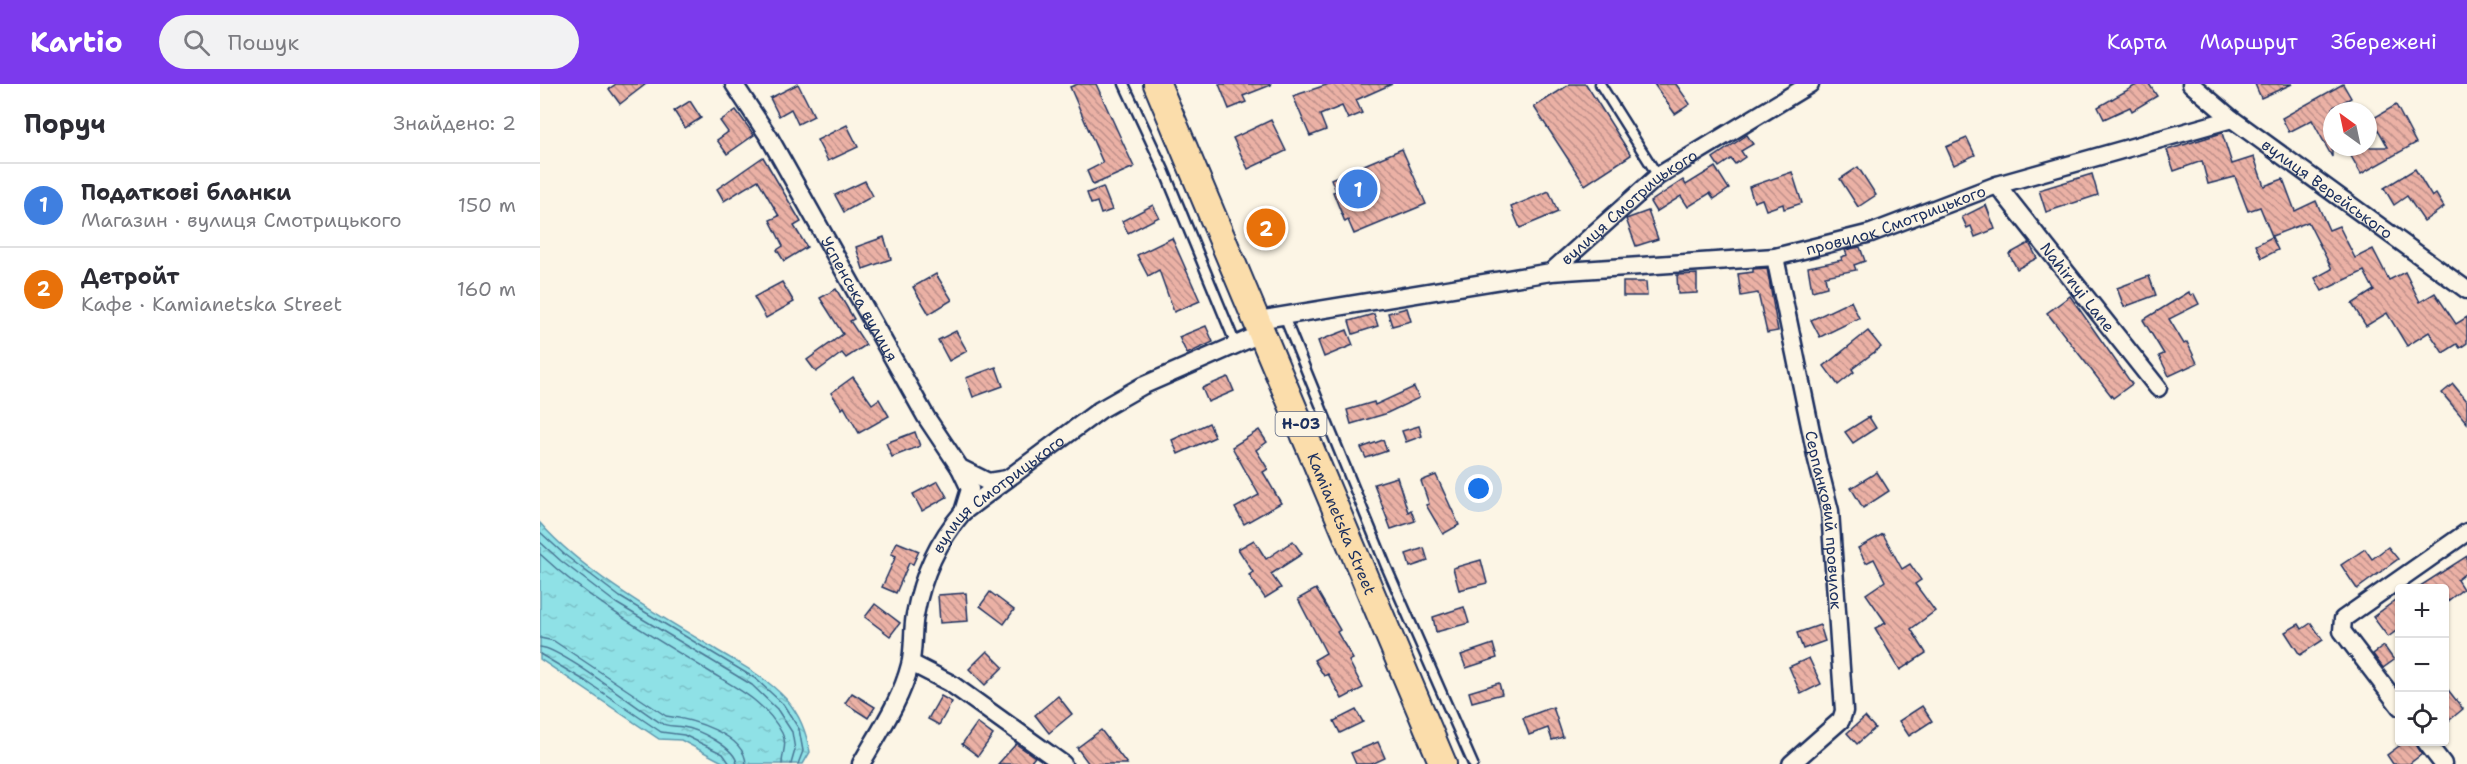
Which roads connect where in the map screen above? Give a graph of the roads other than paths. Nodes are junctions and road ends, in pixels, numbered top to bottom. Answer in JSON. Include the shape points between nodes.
{"nodes":[{"id":1,"x":734,"y":84,"type":"edge"},
{"id":2,"x":1124,"y":84,"type":"edge"},
{"id":3,"x":1157,"y":84,"type":"edge"},
{"id":4,"x":1600,"y":84,"type":"edge"},
{"id":5,"x":1810,"y":84,"type":"edge"},
{"id":6,"x":2191,"y":84,"type":"edge"},
{"id":7,"x":2232,"y":119,"type":"junction"},
{"id":8,"x":1658,"y":176,"type":"junction"},
{"id":9,"x":1997,"y":185,"type":"junction"},
{"id":10,"x":1774,"y":257,"type":"junction"},
{"id":11,"x":1551,"y":272,"type":"junction"},
{"id":12,"x":2467,"y":290,"type":"edge"},
{"id":13,"x":1283,"y":314,"type":"junction"},
{"id":14,"x":1260,"y":326,"type":"junction"},
{"id":15,"x":1236,"y":345,"type":"junction"},
{"id":16,"x":2158,"y":388,"type":"dead end"},
{"id":17,"x":960,"y":468,"type":"junction"},
{"id":18,"x":1008,"y":479,"type":"junction"},
{"id":19,"x":963,"y":512,"type":"junction"},
{"id":20,"x":2467,"y":532,"type":"edge"},
{"id":21,"x":911,"y":663,"type":"junction"},
{"id":22,"x":2395,"y":700,"type":"edge"},
{"id":23,"x":2430,"y":746,"type":"edge"},
{"id":24,"x":861,"y":764,"type":"edge"},
{"id":25,"x":1063,"y":764,"type":"edge"},
{"id":26,"x":1443,"y":764,"type":"edge"},
{"id":27,"x":1473,"y":764,"type":"edge"},
{"id":28,"x":1791,"y":764,"type":"edge"},
{"id":29,"x":2443,"y":764,"type":"edge"}],
"edges":[{"from":1,"to":17,"type":"street","name":"Успенська вулиця","via":[[769,137],[926,417]]},
{"from":2,"to":15,"type":"lane"},
{"from":3,"to":14,"type":"main road","name":"Kamianetska Street","number":"Н-03"},
{"from":4,"to":8,"type":"lane"},
{"from":5,"to":8,"type":"street","name":"вулиця Смотрицького"},
{"from":6,"to":7,"type":"street","name":"вулиця Верейського"},
{"from":7,"to":9,"type":"street","name":"провулок Смотрицького"},
{"from":7,"to":12,"type":"street","name":"вулиця Верейського"},
{"from":8,"to":11,"type":"street","name":"вулиця Смотрицького"},
{"from":9,"to":10,"type":"street","name":"провулок Смотрицького","via":[[1871,233]]},
{"from":9,"to":16,"type":"street","name":"Nahirnyi Lane"},
{"from":10,"to":11,"type":"street","name":"провулок Смотрицького"},
{"from":10,"to":28,"type":"street","name":"Серпанковий провулок","via":[[1830,511],[1844,711],[1841,720]]},
{"from":11,"to":13,"type":"street","name":"вулиця Смотрицького"},
{"from":13,"to":14,"type":"street","name":"вулиця Смотрицького"},
{"from":13,"to":27,"type":"lane","via":[[1386,566]]},
{"from":14,"to":15,"type":"street","name":"вулиця Смотрицького"},
{"from":14,"to":26,"type":"main road","name":"Kamianetska Street","number":"Н-03"},
{"from":15,"to":18,"type":"street","name":"вулиця Смотрицького","via":[[1142,386],[1100,410]]},
{"from":17,"to":18,"type":"street","name":"Успенська вулиця","via":[[988,482]]},
{"from":17,"to":19,"type":"street","via":[[970,489]]},
{"from":18,"to":19,"type":"street","name":"вулиця Смотрицького"},
{"from":19,"to":21,"type":"street","name":"вулиця Смотрицького","via":[[930,563],[915,614]]},
{"from":20,"to":22,"type":"street","via":[[2343,619],[2342,631]]},
{"from":21,"to":24,"type":"street","name":"вулиця Смотрицького","via":[[895,705]]},
{"from":21,"to":25,"type":"street","via":[[956,686]]},
{"from":23,"to":29,"type":"street"}]}
